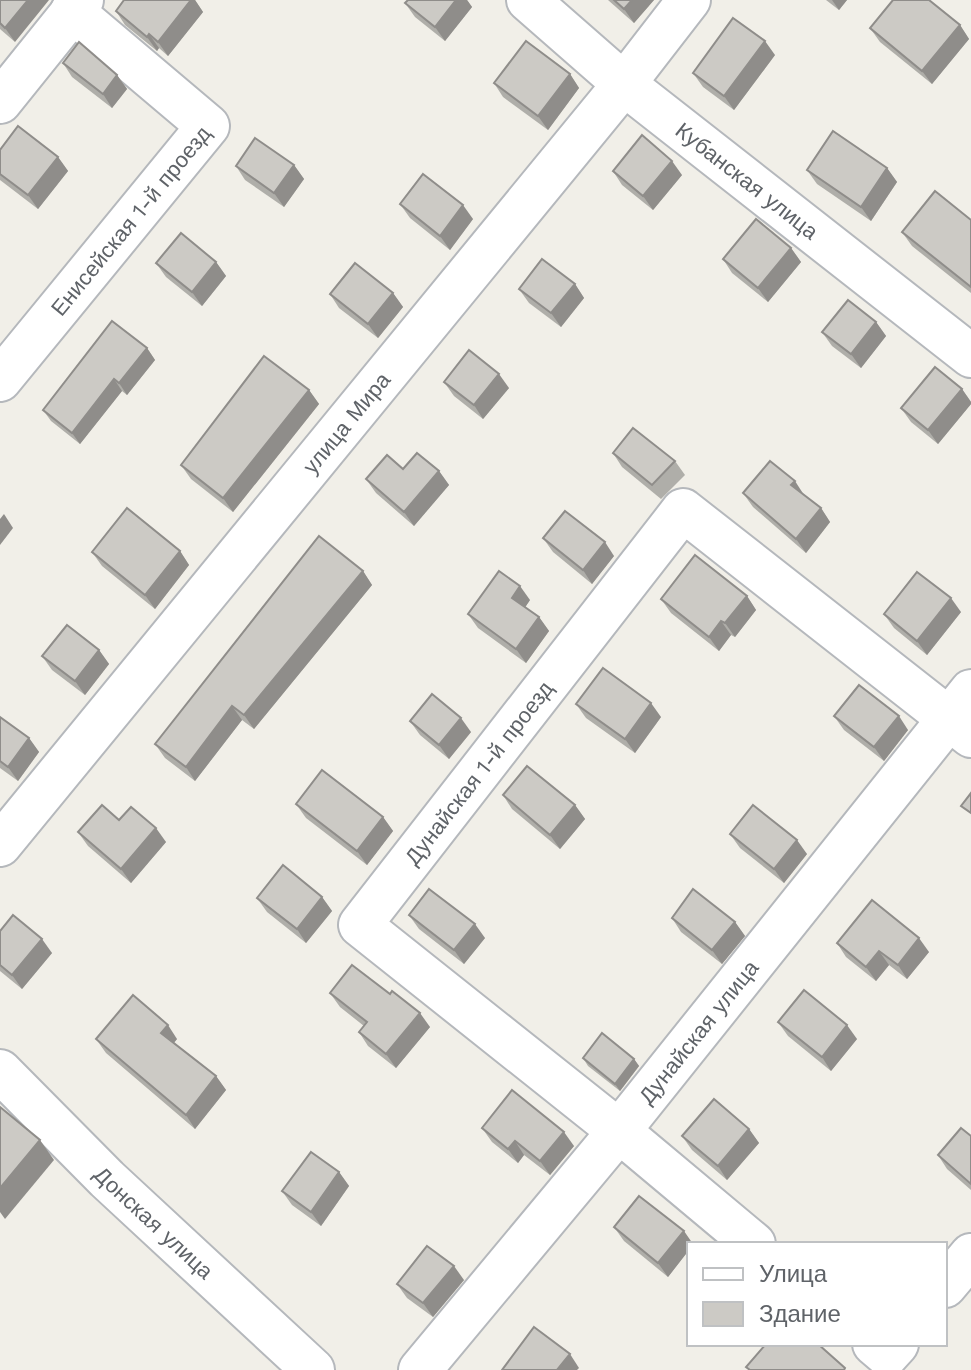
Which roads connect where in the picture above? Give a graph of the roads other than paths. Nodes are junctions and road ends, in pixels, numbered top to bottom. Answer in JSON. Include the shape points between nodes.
{"nodes":[{"id":1,"x":528,"y":0,"type":"edge"},
{"id":2,"x":689,"y":0,"type":"edge"},
{"id":3,"x":77,"y":6,"type":"edge"},
{"id":4,"x":624,"y":84,"type":"junction"},
{"id":5,"x":0,"y":102,"type":"edge"},
{"id":6,"x":971,"y":356,"type":"edge"},
{"id":7,"x":0,"y":380,"type":"edge"},
{"id":8,"x":964,"y":715,"type":"edge"},
{"id":9,"x":0,"y":845,"type":"edge"},
{"id":10,"x":0,"y":1071,"type":"edge"},
{"id":11,"x":619,"y":1131,"type":"junction"},
{"id":12,"x":752,"y":1242,"type":"edge"},
{"id":13,"x":971,"y":1255,"type":"edge"},
{"id":14,"x":947,"y":1284,"type":"edge"},
{"id":15,"x":876,"y":1346,"type":"edge"},
{"id":16,"x":895,"y":1346,"type":"edge"},
{"id":17,"x":313,"y":1370,"type":"edge"},
{"id":18,"x":420,"y":1370,"type":"edge"}],
"edges":[{"from":1,"to":4,"type":"street","name":"Кубанская улица"},
{"from":2,"to":4,"type":"street","name":"улица Мира"},
{"from":3,"to":5,"type":"street"},
{"from":3,"to":7,"type":"street","name":"Енисейская 1-й проезд","via":[[208,126]]},
{"from":4,"to":6,"type":"street","name":"Кубанская улица"},
{"from":4,"to":9,"type":"street","name":"улица Мира"},
{"from":8,"to":11,"type":"street","name":"Дунайская улица"},
{"from":8,"to":11,"type":"street","name":"Дунайская 1-й проезд","via":[[683,510],[360,925]]},
{"from":10,"to":17,"type":"street","name":"Донская улица","via":[[107,1179]]},
{"from":11,"to":12,"type":"street","name":"Дунайская 1-й проезд"},
{"from":11,"to":18,"type":"street","name":"Дунайская улица"},
{"from":13,"to":14,"type":"street"},
{"from":15,"to":16,"type":"street","via":[[887,1355]]}]}
